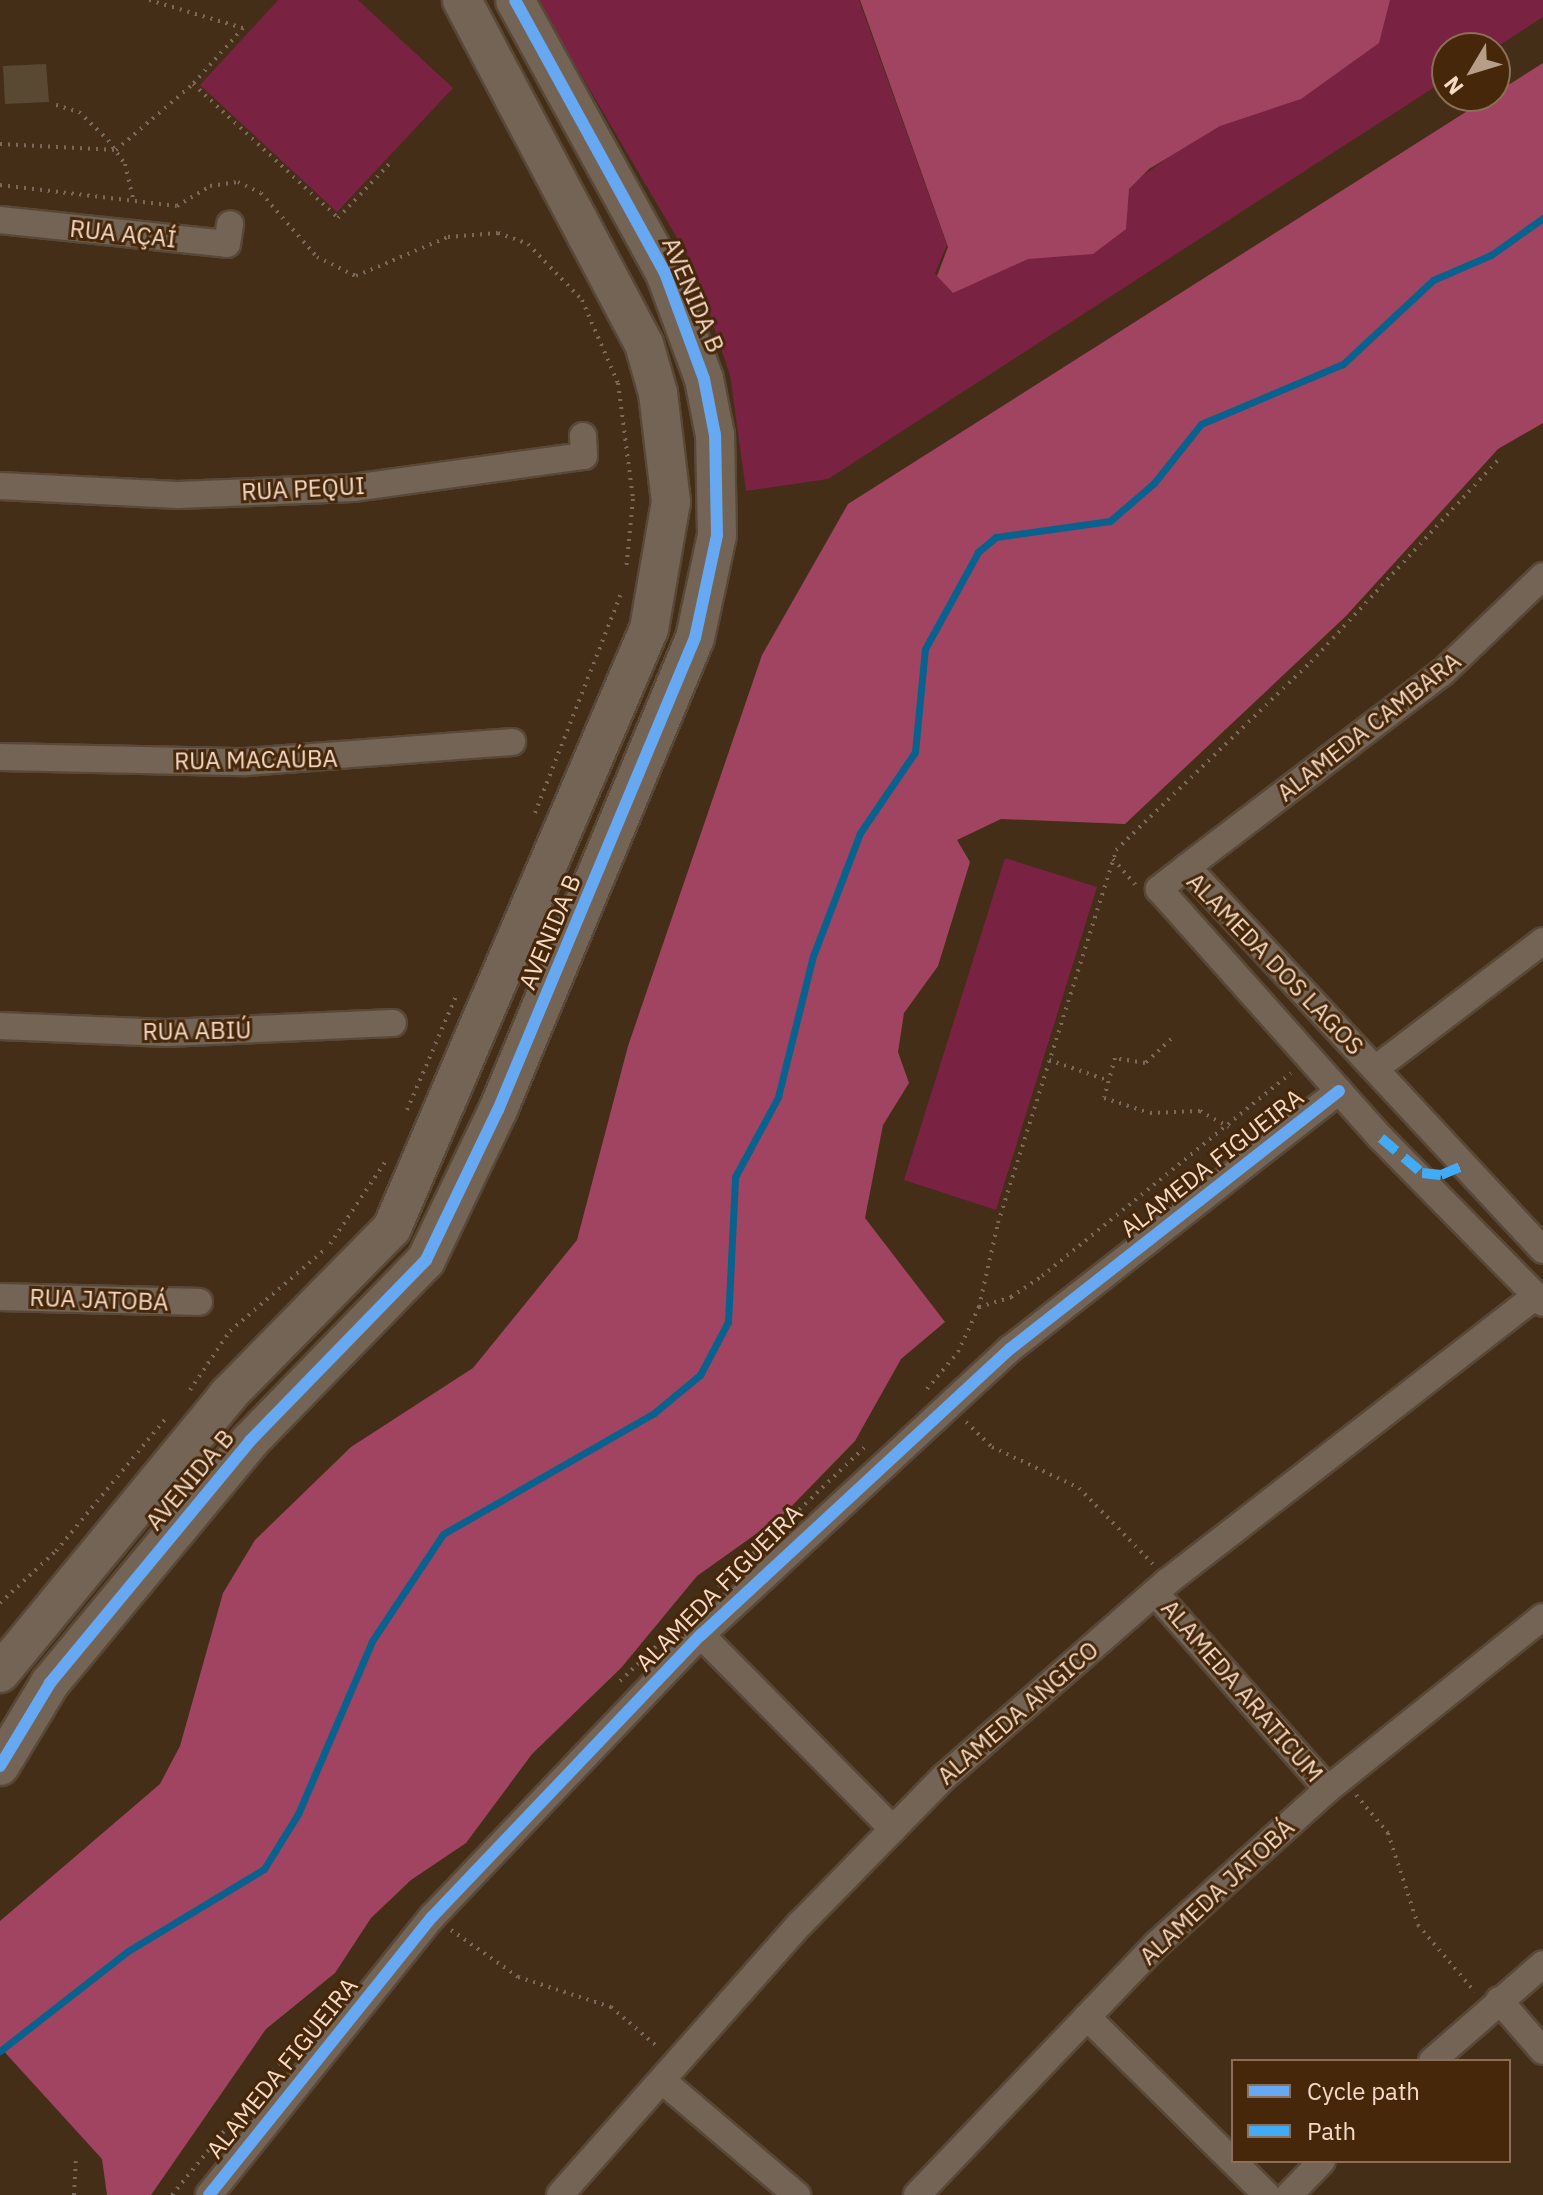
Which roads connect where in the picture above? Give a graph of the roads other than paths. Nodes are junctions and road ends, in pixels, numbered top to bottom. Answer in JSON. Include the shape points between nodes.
{"nodes":[{"id":1,"x":462,"y":0,"type":"edge"},
{"id":2,"x":515,"y":0,"type":"edge"},
{"id":3,"x":0,"y":220,"type":"edge"},
{"id":4,"x":230,"y":224,"type":"dead end"},
{"id":5,"x":583,"y":436,"type":"dead end"},
{"id":6,"x":0,"y":486,"type":"edge"},
{"id":7,"x":1543,"y":576,"type":"edge"},
{"id":8,"x":512,"y":742,"type":"dead end"},
{"id":9,"x":0,"y":757,"type":"edge"},
{"id":10,"x":1187,"y":867,"type":"junction"},
{"id":11,"x":1543,"y":941,"type":"edge"},
{"id":12,"x":1245,"y":985,"type":"junction"},
{"id":13,"x":1320,"y":1014,"type":"junction"},
{"id":14,"x":393,"y":1023,"type":"dead end"},
{"id":15,"x":0,"y":1026,"type":"edge"},
{"id":16,"x":1375,"y":1069,"type":"junction"},
{"id":17,"x":1339,"y":1091,"type":"junction"},
{"id":18,"x":1381,"y":1138,"type":"junction"},
{"id":19,"x":1462,"y":1166,"type":"junction"},
{"id":20,"x":1543,"y":1250,"type":"edge"},
{"id":21,"x":0,"y":1297,"type":"edge"},
{"id":22,"x":1540,"y":1299,"type":"edge"},
{"id":23,"x":199,"y":1302,"type":"dead end"},
{"id":24,"x":1161,"y":1587,"type":"junction"},
{"id":25,"x":1543,"y":1617,"type":"edge"},
{"id":26,"x":701,"y":1635,"type":"junction"},
{"id":27,"x":1,"y":1671,"type":"edge"},
{"id":28,"x":0,"y":1766,"type":"edge"},
{"id":29,"x":1335,"y":1784,"type":"junction"},
{"id":30,"x":893,"y":1829,"type":"junction"},
{"id":31,"x":1543,"y":1964,"type":"edge"},
{"id":32,"x":1494,"y":2005,"type":"junction"},
{"id":33,"x":1087,"y":2017,"type":"junction"},
{"id":34,"x":1543,"y":2051,"type":"edge"},
{"id":35,"x":1434,"y":2059,"type":"edge"},
{"id":36,"x":671,"y":2074,"type":"junction"},
{"id":37,"x":1231,"y":2159,"type":"edge"},
{"id":38,"x":1235,"y":2163,"type":"edge"},
{"id":39,"x":1320,"y":2163,"type":"edge"},
{"id":40,"x":209,"y":2195,"type":"edge"},
{"id":41,"x":560,"y":2195,"type":"edge"},
{"id":42,"x":797,"y":2195,"type":"edge"},
{"id":43,"x":917,"y":2195,"type":"edge"},
{"id":44,"x":1267,"y":2195,"type":"edge"},
{"id":45,"x":1289,"y":2195,"type":"edge"}],
"edges":[{"from":1,"to":27,"type":"street","name":"AVENIDA B","via":[[644,344],[658,393],[671,502],[649,629],[392,1228],[236,1386]]},
{"from":2,"to":28,"type":"street","name":"AVENIDA B","via":[[665,273],[704,379],[718,501],[695,638],[432,1250],[250,1441],[50,1683]]},
{"from":3,"to":4,"type":"street","name":"RUA AÇAÍ","via":[[227,244]]},
{"from":5,"to":6,"type":"street","name":"RUA PEQUI","via":[[584,456],[353,488],[178,495]]},
{"from":7,"to":10,"type":"street","name":"ALAMEDA CAMBARA","via":[[1442,673]]},
{"from":8,"to":9,"type":"street","name":"RUA MACAÚBA","via":[[246,762]]},
{"from":10,"to":12,"type":"street","name":"ALAMEDA DOS LAGOS","via":[[1159,889]]},
{"from":10,"to":13,"type":"street","name":"ALAMEDA DOS LAGOS"},
{"from":11,"to":16,"type":"street"},
{"from":12,"to":13,"type":"street","via":[[1269,975]]},
{"from":12,"to":17,"type":"street","name":"ALAMEDA DOS LAGOS"},
{"from":13,"to":16,"type":"street","name":"ALAMEDA DOS LAGOS"},
{"from":14,"to":15,"type":"street","name":"RUA ABIÚ","via":[[166,1033]]},
{"from":16,"to":19,"type":"street","name":"ALAMEDA DOS LAGOS"},
{"from":17,"to":18,"type":"street","name":"ALAMEDA DOS LAGOS"},
{"from":17,"to":26,"type":"street","name":"ALAMEDA FIGUEIRA","via":[[950,1404]]},
{"from":18,"to":19,"type":"street","via":[[1422,1173],[1441,1175]]},
{"from":18,"to":22,"type":"street","name":"ALAMEDA DOS LAGOS"},
{"from":19,"to":20,"type":"street","name":"ALAMEDA DOS LAGOS"},
{"from":21,"to":23,"type":"street","name":"RUA JATOBÁ"},
{"from":22,"to":24,"type":"street","name":"ALAMEDA ANGICO"},
{"from":24,"to":29,"type":"street","name":"ALAMEDA ARATICUM"},
{"from":24,"to":30,"type":"street","name":"ALAMEDA ANGICO"},
{"from":25,"to":29,"type":"street","name":"ALAMEDA JATOBÁ"},
{"from":26,"to":30,"type":"street"},
{"from":26,"to":40,"type":"street","name":"ALAMEDA FIGUEIRA","via":[[432,1917]]},
{"from":29,"to":33,"type":"street","name":"ALAMEDA JATOBÁ"},
{"from":30,"to":36,"type":"street","name":"ALAMEDA ANGICO"},
{"from":31,"to":32,"type":"street"},
{"from":32,"to":34,"type":"street"},
{"from":32,"to":35,"type":"street"},
{"from":33,"to":37,"type":"street"},
{"from":33,"to":43,"type":"street","name":"ALAMEDA JATOBÁ"},
{"from":36,"to":41,"type":"street","name":"ALAMEDA ANGICO"},
{"from":36,"to":42,"type":"street"},
{"from":38,"to":44,"type":"street"},
{"from":39,"to":45,"type":"street"}]}
